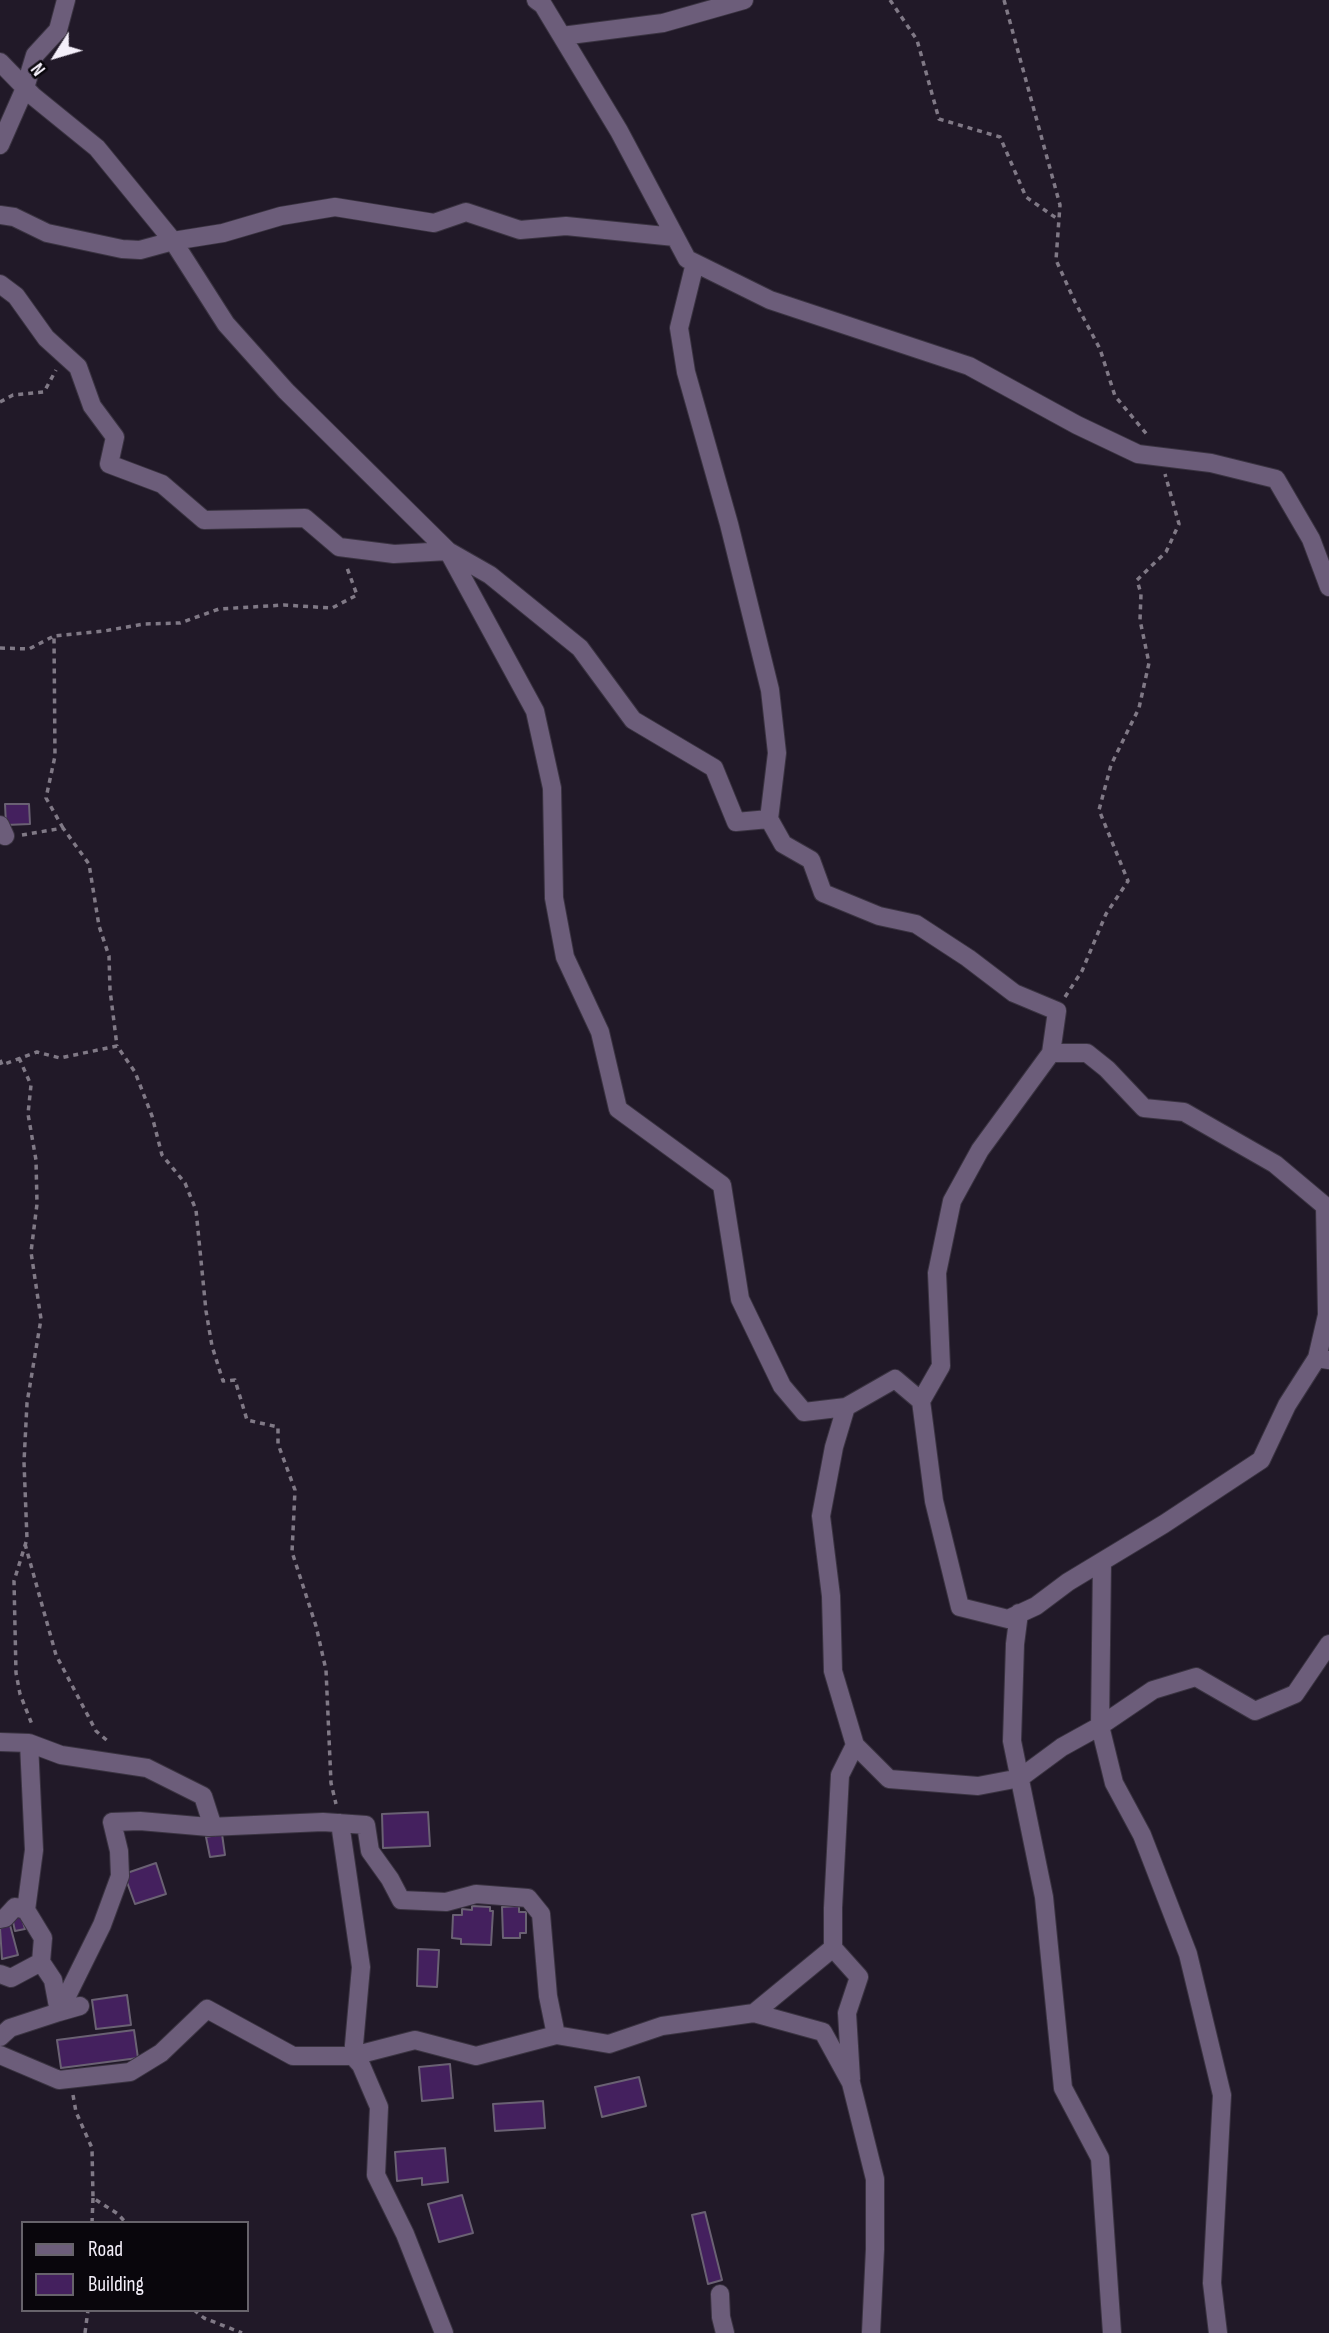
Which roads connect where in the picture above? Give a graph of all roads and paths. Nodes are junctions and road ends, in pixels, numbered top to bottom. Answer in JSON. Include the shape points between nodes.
{"nodes":[{"id":1,"x":66,"y":0,"type":"edge"},
{"id":2,"x":536,"y":0,"type":"edge"},
{"id":3,"x":744,"y":0,"type":"edge"},
{"id":4,"x":890,"y":0,"type":"edge"},
{"id":5,"x":1004,"y":0,"type":"edge"},
{"id":6,"x":562,"y":36,"type":"junction"},
{"id":7,"x":0,"y":62,"type":"edge"},
{"id":8,"x":25,"y":88,"type":"junction"},
{"id":9,"x":0,"y":145,"type":"edge"},
{"id":10,"x":0,"y":215,"type":"edge"},
{"id":11,"x":1059,"y":220,"type":"junction"},
{"id":12,"x":675,"y":237,"type":"junction"},
{"id":13,"x":173,"y":241,"type":"junction"},
{"id":14,"x":695,"y":263,"type":"junction"},
{"id":15,"x":0,"y":284,"type":"edge"},
{"id":16,"x":68,"y":358,"type":"junction"},
{"id":17,"x":0,"y":402,"type":"edge"},
{"id":18,"x":1166,"y":457,"type":"junction"},
{"id":19,"x":339,"y":547,"type":"junction"},
{"id":20,"x":447,"y":551,"type":"junction"},
{"id":21,"x":1329,"y":587,"type":"edge"},
{"id":22,"x":54,"y":636,"type":"junction"},
{"id":23,"x":0,"y":648,"type":"edge"},
{"id":24,"x":769,"y":819,"type":"junction"},
{"id":25,"x":63,"y":828,"type":"junction"},
{"id":26,"x":3,"y":830,"type":"edge"},
{"id":27,"x":1056,"y":1011,"type":"junction"},
{"id":28,"x":117,"y":1046,"type":"junction"},
{"id":29,"x":1051,"y":1053,"type":"junction"},
{"id":30,"x":19,"y":1058,"type":"junction"},
{"id":31,"x":0,"y":1060,"type":"edge"},
{"id":32,"x":1323,"y":1359,"type":"edge"},
{"id":33,"x":921,"y":1401,"type":"junction"},
{"id":34,"x":846,"y":1407,"type":"junction"},
{"id":35,"x":25,"y":1544,"type":"junction"},
{"id":36,"x":1102,"y":1562,"type":"junction"},
{"id":37,"x":1019,"y":1614,"type":"junction"},
{"id":38,"x":1329,"y":1644,"type":"edge"},
{"id":39,"x":1100,"y":1726,"type":"junction"},
{"id":40,"x":0,"y":1742,"type":"edge"},
{"id":41,"x":855,"y":1745,"type":"junction"},
{"id":42,"x":36,"y":1746,"type":"junction"},
{"id":43,"x":115,"y":1747,"type":"dead end"},
{"id":44,"x":1020,"y":1778,"type":"junction"},
{"id":45,"x":340,"y":1823,"type":"junction"},
{"id":46,"x":213,"y":1827,"type":"junction"},
{"id":47,"x":26,"y":1910,"type":"junction"},
{"id":48,"x":0,"y":1919,"type":"edge"},
{"id":49,"x":833,"y":1948,"type":"junction"},
{"id":50,"x":41,"y":1962,"type":"junction"},
{"id":51,"x":0,"y":1974,"type":"edge"},
{"id":52,"x":80,"y":2006,"type":"dead end"},
{"id":53,"x":59,"y":2012,"type":"junction"},
{"id":54,"x":754,"y":2013,"type":"junction"},
{"id":55,"x":556,"y":2035,"type":"junction"},
{"id":56,"x":0,"y":2037,"type":"edge"},
{"id":57,"x":0,"y":2055,"type":"edge"},
{"id":58,"x":353,"y":2056,"type":"junction"},
{"id":59,"x":69,"y":2078,"type":"junction"},
{"id":60,"x":851,"y":2083,"type":"junction"},
{"id":61,"x":93,"y":2197,"type":"junction"},
{"id":62,"x":92,"y":2221,"type":"edge"},
{"id":63,"x":124,"y":2221,"type":"edge"},
{"id":64,"x":720,"y":2294,"type":"dead end"},
{"id":65,"x":88,"y":2312,"type":"edge"},
{"id":66,"x":196,"y":2312,"type":"edge"},
{"id":67,"x":85,"y":2333,"type":"edge"},
{"id":68,"x":242,"y":2333,"type":"edge"},
{"id":69,"x":444,"y":2333,"type":"edge"},
{"id":70,"x":725,"y":2333,"type":"edge"},
{"id":71,"x":871,"y":2333,"type":"edge"},
{"id":72,"x":1112,"y":2333,"type":"edge"},
{"id":73,"x":1218,"y":2333,"type":"edge"}],
"edges":[{"from":1,"to":8,"type":"street","via":[[58,30],[35,55]]},
{"from":2,"to":6,"type":"street"},
{"from":3,"to":6,"type":"street","via":[[663,23]]},
{"from":4,"to":11,"type":"path","via":[[917,40],[939,119],[1000,136],[1026,197]]},
{"from":5,"to":11,"type":"path","via":[[1060,205]]},
{"from":6,"to":12,"type":"street"},
{"from":7,"to":8,"type":"street"},
{"from":8,"to":9,"type":"street"},
{"from":8,"to":13,"type":"street","via":[[97,148]]},
{"from":10,"to":13,"type":"street","via":[[47,233],[122,249],[140,250]]},
{"from":11,"to":18,"type":"path","via":[[1056,260],[1100,349],[1115,396]]},
{"from":12,"to":13,"type":"street","via":[[566,226],[520,230],[466,212],[434,223],[335,207]]},
{"from":12,"to":14,"type":"street","via":[[687,259]]},
{"from":13,"to":20,"type":"street","via":[[226,324],[286,391]]},
{"from":14,"to":18,"type":"street","via":[[770,300],[969,366],[1138,454]]},
{"from":14,"to":24,"type":"street","via":[[680,328],[686,372],[771,690],[777,753]]},
{"from":15,"to":16,"type":"street","via":[[16,296],[46,338]]},
{"from":16,"to":17,"type":"path","via":[[53,373],[44,392]]},
{"from":16,"to":19,"type":"street","via":[[78,367],[92,406],[115,437],[109,464],[162,484],[204,520],[304,518]]},
{"from":18,"to":21,"type":"street","via":[[1276,479],[1311,539]]},
{"from":18,"to":27,"type":"path","via":[[1165,480],[1179,524],[1166,552],[1137,580],[1149,663],[1139,708],[1111,765],[1099,810],[1128,881]]},
{"from":19,"to":20,"type":"street","via":[[394,555]]},
{"from":19,"to":22,"type":"path","via":[[357,595],[331,608],[284,605],[219,610],[180,623]]},
{"from":20,"to":24,"type":"street","via":[[490,575],[580,648],[632,720],[714,768],[736,822]]},
{"from":20,"to":34,"type":"street","via":[[535,711],[552,788],[554,898],[565,957],[600,1032],[618,1109],[722,1185],[740,1299],[782,1386],[804,1412]]},
{"from":22,"to":23,"type":"path","via":[[29,649]]},
{"from":22,"to":25,"type":"path","via":[[55,756],[46,798]]},
{"from":24,"to":27,"type":"street","via":[[783,844],[811,860],[823,893],[880,916],[916,924],[1014,993]]},
{"from":25,"to":26,"type":"path"},
{"from":25,"to":28,"type":"path","via":[[89,864],[109,956]]},
{"from":27,"to":29,"type":"street"},
{"from":28,"to":30,"type":"path","via":[[60,1058],[37,1052]]},
{"from":28,"to":45,"type":"path","via":[[135,1072],[162,1154],[185,1183],[196,1210],[206,1311],[223,1381],[235,1380],[247,1420],[278,1427],[278,1444],[295,1490],[292,1552],[326,1670],[331,1783]]},
{"from":29,"to":32,"type":"street","via":[[1087,1052],[1144,1108],[1184,1112],[1275,1164],[1325,1206]]},
{"from":29,"to":33,"type":"street","via":[[980,1150],[951,1201],[937,1273],[941,1366]]},
{"from":30,"to":31,"type":"path","via":[[2,1065]]},
{"from":30,"to":35,"type":"path","via":[[31,1085],[28,1114],[37,1204],[32,1252],[41,1319],[27,1403]]},
{"from":32,"to":36,"type":"street","via":[[1287,1405],[1261,1460]]},
{"from":33,"to":34,"type":"street","via":[[895,1379]]},
{"from":33,"to":37,"type":"street","via":[[934,1501],[960,1607],[1008,1619]]},
{"from":34,"to":41,"type":"street","via":[[821,1516],[831,1597],[833,1671]]},
{"from":35,"to":42,"type":"path","via":[[14,1581],[16,1673]]},
{"from":35,"to":43,"type":"path","via":[[56,1655],[96,1731]]},
{"from":36,"to":37,"type":"street"},
{"from":36,"to":39,"type":"street"},
{"from":37,"to":44,"type":"street","via":[[1012,1741]]},
{"from":38,"to":39,"type":"street","via":[[1295,1694],[1255,1711],[1196,1677],[1153,1690]]},
{"from":39,"to":44,"type":"street"},
{"from":39,"to":73,"type":"street","via":[[1114,1783],[1142,1835],[1188,1954],[1222,2095],[1212,2283]]},
{"from":40,"to":42,"type":"street"},
{"from":41,"to":44,"type":"street","via":[[889,1779],[978,1786]]},
{"from":41,"to":49,"type":"street","via":[[840,1775]]},
{"from":42,"to":46,"type":"street","via":[[61,1755],[147,1768],[203,1796]]},
{"from":42,"to":47,"type":"street","via":[[34,1850]]},
{"from":44,"to":72,"type":"street","via":[[1044,1897],[1063,2088],[1100,2158]]},
{"from":45,"to":46,"type":"street"},
{"from":45,"to":55,"type":"street","via":[[366,1825],[370,1851],[401,1900],[446,1902],[476,1894],[528,1898],[541,1914]]},
{"from":45,"to":58,"type":"street","via":[[361,1966]]},
{"from":46,"to":53,"type":"street","via":[[112,1822],[120,1876],[102,1925]]},
{"from":47,"to":48,"type":"street","via":[[15,1907]]},
{"from":47,"to":50,"type":"street","via":[[43,1938]]},
{"from":49,"to":54,"type":"street"},
{"from":49,"to":60,"type":"street","via":[[859,1977],[848,2013]]},
{"from":50,"to":51,"type":"street","via":[[11,1978]]},
{"from":50,"to":53,"type":"street","via":[[52,1980]]},
{"from":52,"to":53,"type":"street"},
{"from":53,"to":56,"type":"street","via":[[10,2028]]},
{"from":54,"to":55,"type":"street","via":[[662,2026],[609,2044]]},
{"from":54,"to":60,"type":"street","via":[[823,2032]]},
{"from":55,"to":58,"type":"street","via":[[476,2056],[415,2040]]},
{"from":57,"to":59,"type":"street","via":[[59,2080]]},
{"from":58,"to":59,"type":"street","via":[[293,2056],[207,2009],[161,2053],[130,2072]]},
{"from":58,"to":69,"type":"street","via":[[379,2107],[376,2175]]},
{"from":59,"to":61,"type":"path","via":[[76,2112],[92,2148]]},
{"from":60,"to":71,"type":"street","via":[[875,2179]]},
{"from":61,"to":62,"type":"path"},
{"from":61,"to":63,"type":"path"},
{"from":64,"to":70,"type":"street"},
{"from":65,"to":67,"type":"path"},
{"from":66,"to":68,"type":"path"}]}
